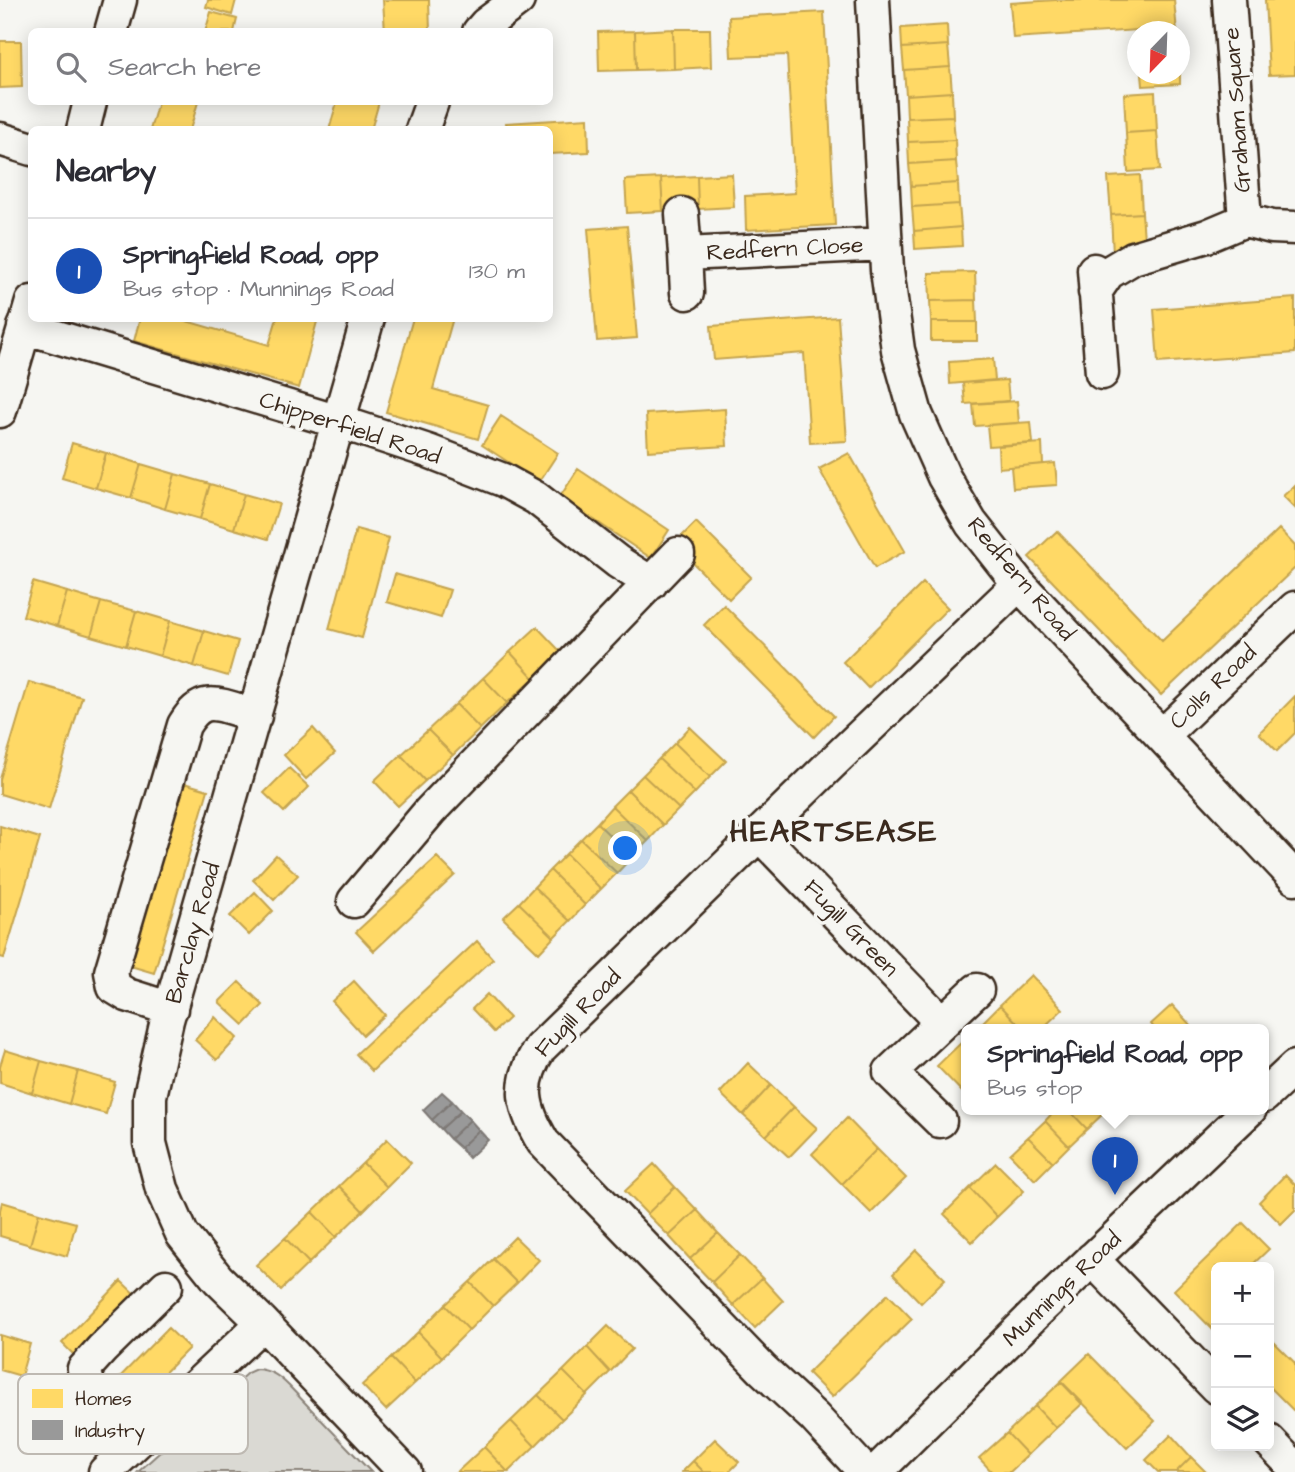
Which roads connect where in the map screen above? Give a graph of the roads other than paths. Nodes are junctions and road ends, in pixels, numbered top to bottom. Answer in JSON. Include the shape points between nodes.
{"nodes":[{"id":1,"x":120,"y":0,"type":"edge"},
{"id":2,"x":518,"y":0,"type":"edge"},
{"id":3,"x":873,"y":0,"type":"edge"},
{"id":4,"x":1229,"y":0,"type":"edge"},
{"id":5,"x":112,"y":28,"type":"edge"},
{"id":6,"x":483,"y":28,"type":"edge"},
{"id":7,"x":89,"y":105,"type":"edge"},
{"id":8,"x":431,"y":105,"type":"edge"},
{"id":9,"x":84,"y":126,"type":"edge"},
{"id":10,"x":423,"y":126,"type":"edge"},
{"id":11,"x":0,"y":139,"type":"edge"},
{"id":12,"x":28,"y":148,"type":"edge"},
{"id":13,"x":682,"y":214,"type":"dead end"},
{"id":14,"x":1244,"y":220,"type":"junction"},
{"id":15,"x":1295,"y":228,"type":"edge"},
{"id":16,"x":885,"y":244,"type":"junction"},
{"id":17,"x":685,"y":254,"type":"junction"},
{"id":18,"x":687,"y":293,"type":"dead end"},
{"id":19,"x":28,"y":315,"type":"edge"},
{"id":20,"x":48,"y":322,"type":"edge"},
{"id":21,"x":367,"y":322,"type":"edge"},
{"id":22,"x":1102,"y":373,"type":"dead end"},
{"id":23,"x":0,"y":411,"type":"edge"},
{"id":24,"x":339,"y":422,"type":"junction"},
{"id":25,"x":678,"y":554,"type":"dead end"},
{"id":26,"x":651,"y":583,"type":"junction"},
{"id":27,"x":1019,"y":584,"type":"junction"},
{"id":28,"x":1295,"y":608,"type":"edge"},
{"id":29,"x":255,"y":716,"type":"junction"},
{"id":30,"x":1162,"y":736,"type":"junction"},
{"id":31,"x":759,"y":834,"type":"junction"},
{"id":32,"x":1295,"y":878,"type":"edge"},
{"id":33,"x":354,"y":901,"type":"dead end"},
{"id":34,"x":977,"y":990,"type":"dead end"},
{"id":35,"x":171,"y":1009,"type":"junction"},
{"id":36,"x":942,"y":1023,"type":"junction"},
{"id":37,"x":1295,"y":1067,"type":"edge"},
{"id":38,"x":1269,"y":1091,"type":"edge"},
{"id":39,"x":1244,"y":1115,"type":"edge"},
{"id":40,"x":940,"y":1121,"type":"dead end"},
{"id":41,"x":1132,"y":1222,"type":"junction"},
{"id":42,"x":1092,"y":1259,"type":"junction"},
{"id":43,"x":166,"y":1286,"type":"dead end"},
{"id":44,"x":1055,"y":1295,"type":"junction"},
{"id":45,"x":263,"y":1323,"type":"junction"},
{"id":46,"x":85,"y":1374,"type":"edge"},
{"id":47,"x":209,"y":1374,"type":"edge"},
{"id":48,"x":1211,"y":1382,"type":"edge"},
{"id":49,"x":1274,"y":1446,"type":"edge"},
{"id":50,"x":124,"y":1454,"type":"edge"},
{"id":51,"x":1295,"y":1468,"type":"edge"},
{"id":52,"x":105,"y":1472,"type":"edge"},
{"id":53,"x":405,"y":1472,"type":"edge"},
{"id":54,"x":865,"y":1472,"type":"edge"},
{"id":55,"x":876,"y":1472,"type":"edge"}],
"edges":[{"from":1,"to":5,"type":"street"},
{"from":2,"to":6,"type":"street"},
{"from":3,"to":16,"type":"street","name":"Redfern Road"},
{"from":4,"to":14,"type":"street","name":"Graham Square"},
{"from":7,"to":9,"type":"street"},
{"from":8,"to":10,"type":"street"},
{"from":11,"to":12,"type":"street"},
{"from":13,"to":17,"type":"street","name":"Redfern Close"},
{"from":14,"to":15,"type":"street","name":"Graham Square"},
{"from":14,"to":22,"type":"street","name":"Graham Square","via":[[1133,258],[1094,280]]},
{"from":16,"to":17,"type":"street","name":"Redfern Close"},
{"from":16,"to":27,"type":"street","name":"Redfern Road","via":[[898,350],[916,414],[971,523]]},
{"from":17,"to":18,"type":"street","name":"Redfern Close"},
{"from":19,"to":23,"type":"street"},
{"from":20,"to":24,"type":"street","name":"Chipperfield Road"},
{"from":21,"to":24,"type":"street","name":"Barclay Road"},
{"from":24,"to":26,"type":"street","name":"Chipperfield Road","via":[[503,480],[536,498]]},
{"from":24,"to":29,"type":"street","name":"Barclay Road"},
{"from":25,"to":26,"type":"street"},
{"from":26,"to":33,"type":"street","via":[[430,811]]},
{"from":27,"to":30,"type":"street","name":"Redfern Road"},
{"from":27,"to":31,"type":"street","name":"Fugill Road"},
{"from":28,"to":30,"type":"street","name":"Colls Road"},
{"from":29,"to":35,"type":"street","name":"Barclay Road"},
{"from":29,"to":35,"type":"street","via":[[205,705],[184,725],[111,972],[114,987]]},
{"from":30,"to":32,"type":"street","name":"Redfern Road"},
{"from":31,"to":36,"type":"street","name":"Fugill Green"},
{"from":31,"to":54,"type":"street","name":"Fugill Road","via":[[540,1048],[525,1082],[526,1103],[530,1121],[543,1142]]},
{"from":34,"to":36,"type":"street"},
{"from":35,"to":45,"type":"street","name":"Barclay Road","via":[[150,1096],[155,1167],[183,1234],[218,1279]]},
{"from":36,"to":40,"type":"street","via":[[890,1072]]},
{"from":37,"to":38,"type":"street"},
{"from":39,"to":41,"type":"street","name":"Munnings Road"},
{"from":41,"to":42,"type":"street","name":"Munnings Road"},
{"from":41,"to":44,"type":"street","via":[[1106,1225],[1058,1269]]},
{"from":42,"to":44,"type":"street","name":"Munnings Road"},
{"from":42,"to":48,"type":"street"},
{"from":43,"to":46,"type":"street","via":[[102,1349],[84,1369]]},
{"from":44,"to":55,"type":"street","name":"Munnings Road"},
{"from":45,"to":47,"type":"street"},
{"from":45,"to":53,"type":"street","name":"Barclay Road"},
{"from":49,"to":51,"type":"street"},
{"from":50,"to":52,"type":"street"}]}
